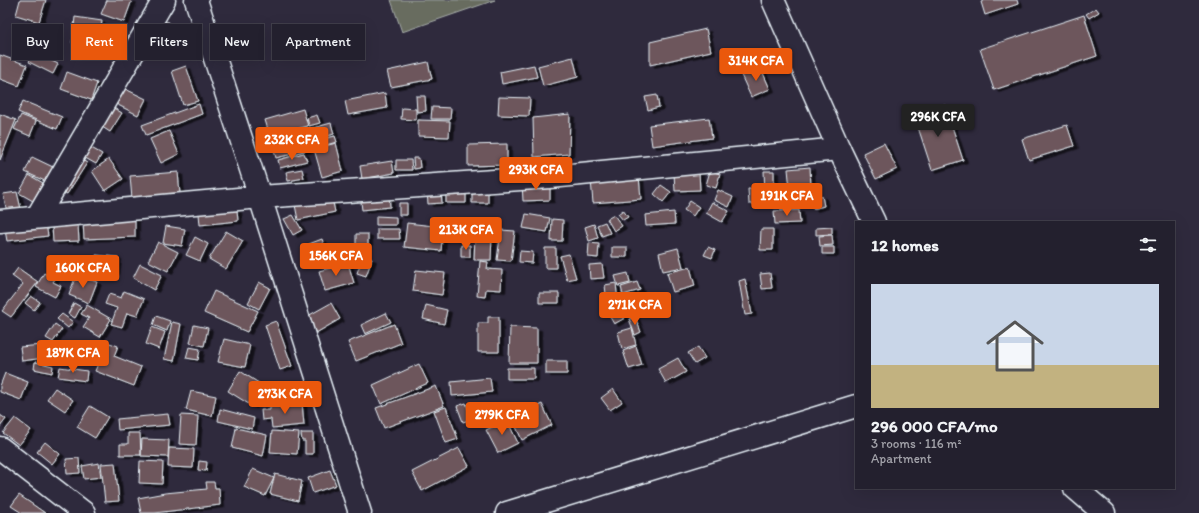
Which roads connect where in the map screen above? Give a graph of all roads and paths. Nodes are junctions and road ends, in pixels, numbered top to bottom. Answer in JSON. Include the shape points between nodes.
{"nodes":[{"id":1,"x":164,"y":0,"type":"edge"},
{"id":2,"x":196,"y":0,"type":"edge"},
{"id":3,"x":773,"y":0,"type":"edge"},
{"id":4,"x":839,"y":149,"type":"junction"},
{"id":5,"x":260,"y":197,"type":"junction"},
{"id":6,"x":37,"y":217,"type":"junction"},
{"id":7,"x":0,"y":221,"type":"edge"},
{"id":8,"x":874,"y":221,"type":"edge"},
{"id":9,"x":855,"y":406,"type":"edge"},
{"id":10,"x":0,"y":448,"type":"edge"},
{"id":11,"x":1076,"y":489,"type":"edge"},
{"id":12,"x":84,"y":513,"type":"edge"},
{"id":13,"x":360,"y":513,"type":"edge"},
{"id":14,"x":508,"y":513,"type":"edge"},
{"id":15,"x":1104,"y":513,"type":"edge"}],
"edges":[{"from":1,"to":6,"type":"street"},
{"from":2,"to":5,"type":"street"},
{"from":3,"to":4,"type":"street"},
{"from":4,"to":5,"type":"street","via":[[550,177]]},
{"from":4,"to":8,"type":"street"},
{"from":5,"to":6,"type":"street"},
{"from":5,"to":13,"type":"street"},
{"from":6,"to":7,"type":"street"},
{"from":9,"to":14,"type":"street"},
{"from":10,"to":12,"type":"street"},
{"from":11,"to":15,"type":"street"}]}
